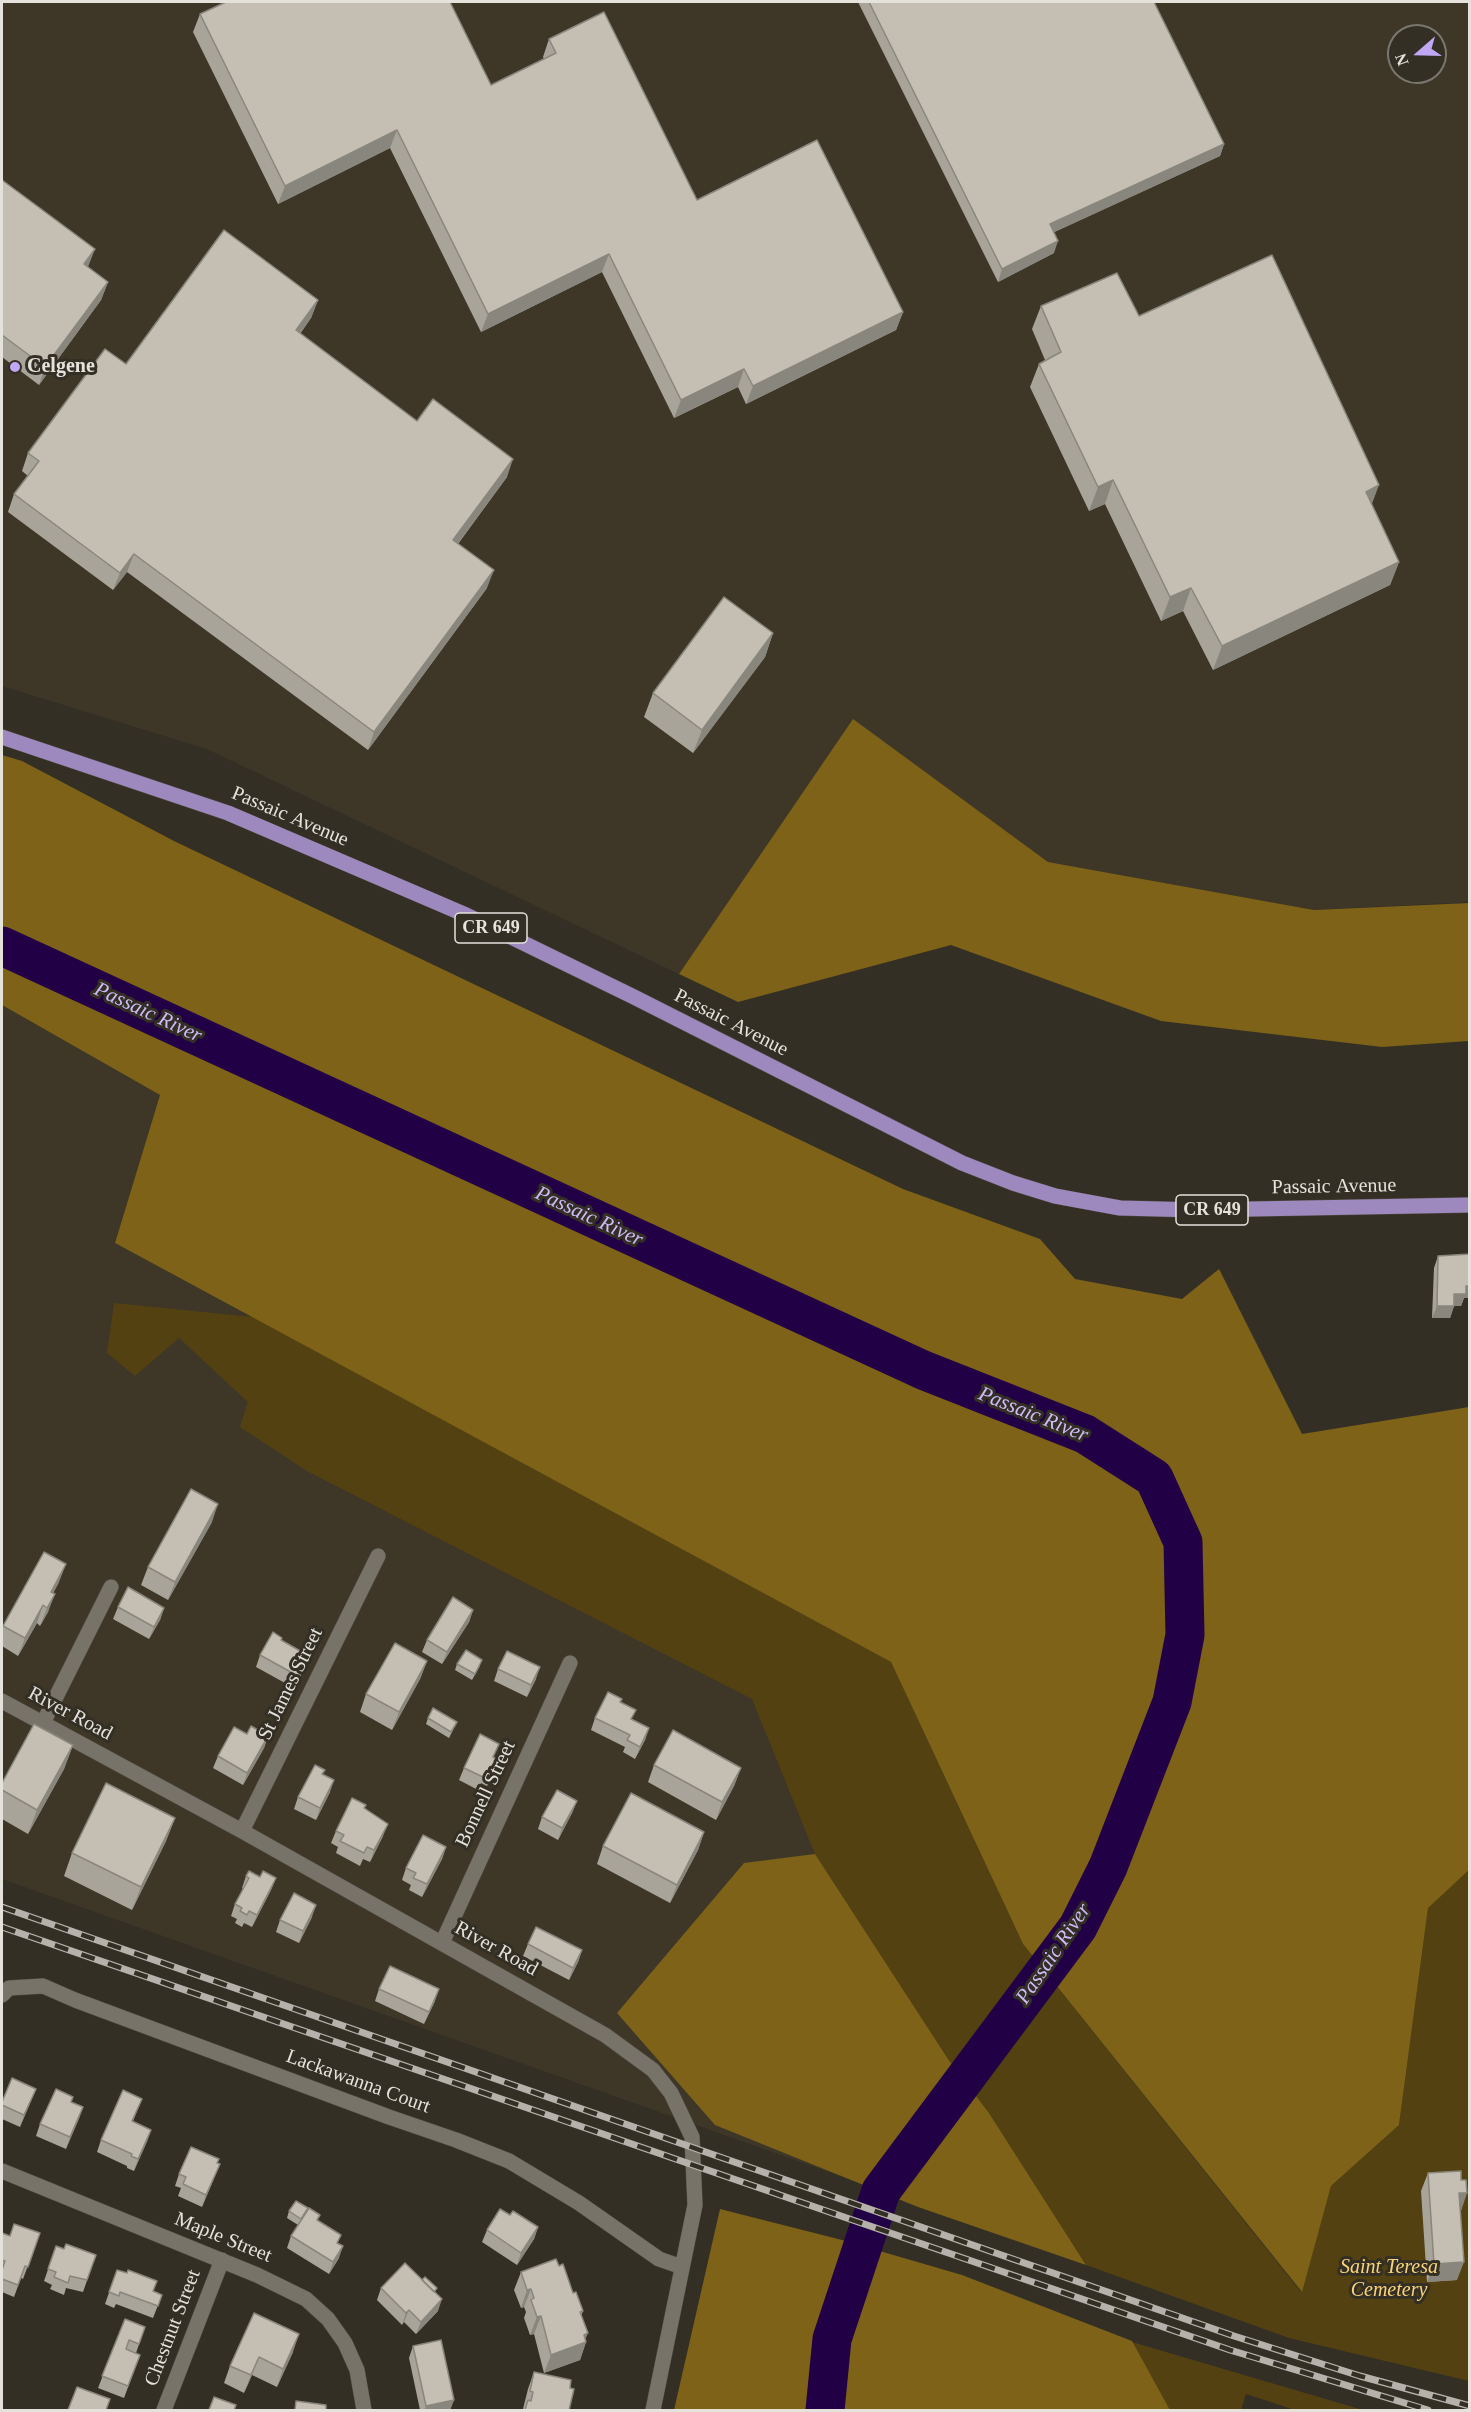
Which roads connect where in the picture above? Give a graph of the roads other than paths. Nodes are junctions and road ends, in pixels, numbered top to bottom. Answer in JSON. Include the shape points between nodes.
{"nodes":[{"id":1,"x":2,"y":736,"type":"edge"},
{"id":2,"x":1470,"y":1205,"type":"edge"},
{"id":3,"x":378,"y":1556,"type":"dead end"},
{"id":4,"x":111,"y":1587,"type":"dead end"},
{"id":5,"x":570,"y":1663,"type":"dead end"},
{"id":6,"x":2,"y":1701,"type":"edge"},
{"id":7,"x":43,"y":1723,"type":"junction"},
{"id":8,"x":242,"y":1831,"type":"junction"},
{"id":9,"x":442,"y":1943,"type":"junction"},
{"id":10,"x":2,"y":1995,"type":"edge"},
{"id":11,"x":2,"y":2171,"type":"edge"},
{"id":12,"x":222,"y":2260,"type":"junction"},
{"id":13,"x":682,"y":2267,"type":"junction"},
{"id":14,"x":164,"y":2410,"type":"edge"},
{"id":15,"x":364,"y":2410,"type":"edge"},
{"id":16,"x":653,"y":2410,"type":"edge"}],
"edges":[{"from":1,"to":2,"type":"main road","name":"Passaic Avenue","number":"CR 649","via":[[228,813],[466,915],[962,1163],[1013,1183],[1055,1196],[1120,1208]]},
{"from":3,"to":8,"type":"street","name":"St James Street"},
{"from":4,"to":7,"type":"street"},
{"from":5,"to":9,"type":"street","name":"Bonnell Street"},
{"from":6,"to":7,"type":"street","name":"River Road"},
{"from":7,"to":8,"type":"street","name":"River Road"},
{"from":8,"to":9,"type":"street","name":"River Road"},
{"from":9,"to":13,"type":"street","name":"River Road","via":[[630,2051],[653,2070],[671,2093],[692,2137],[694,2162],[695,2205]]},
{"from":10,"to":13,"type":"street","name":"Lackawanna Court","via":[[9,1988],[43,1986],[456,2139],[509,2161],[579,2203],[659,2259]]},
{"from":11,"to":12,"type":"street","name":"Maple Street"},
{"from":12,"to":14,"type":"street","name":"Chestnut Street"},
{"from":12,"to":15,"type":"street","name":"Maple Street","via":[[290,2289],[328,2319],[357,2370]]},
{"from":13,"to":16,"type":"street","name":"River Road"}]}
